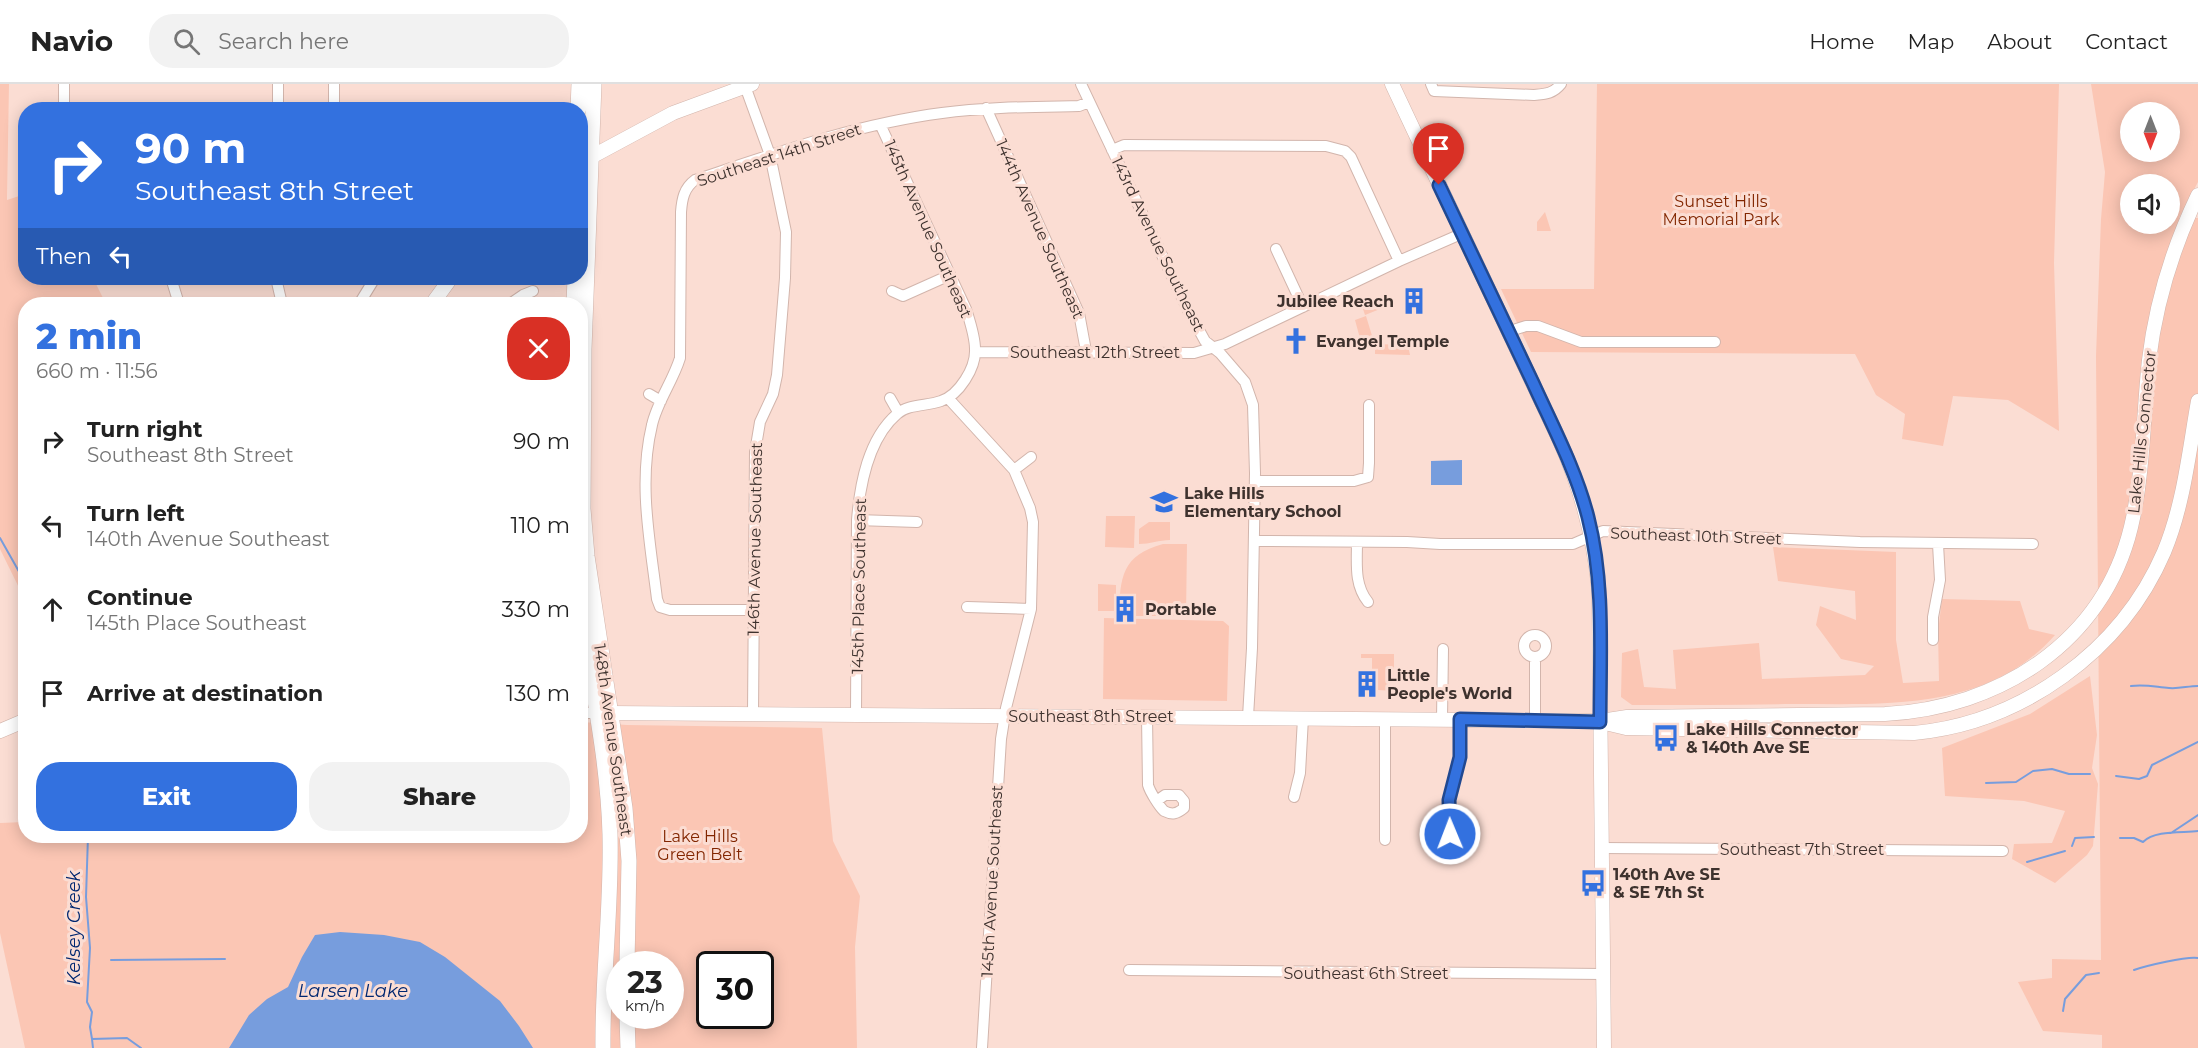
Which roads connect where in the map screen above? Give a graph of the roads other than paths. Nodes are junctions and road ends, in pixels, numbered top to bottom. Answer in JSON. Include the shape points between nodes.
{"nodes":[{"id":1,"x":64,"y":84,"type":"edge"},
{"id":2,"x":278,"y":84,"type":"edge"},
{"id":3,"x":334,"y":84,"type":"edge"},
{"id":4,"x":579,"y":84,"type":"edge"},
{"id":5,"x":586,"y":84,"type":"edge"},
{"id":6,"x":594,"y":84,"type":"edge"},
{"id":7,"x":1082,"y":84,"type":"edge"},
{"id":8,"x":1392,"y":84,"type":"edge"},
{"id":9,"x":1431,"y":84,"type":"edge"},
{"id":10,"x":1561,"y":84,"type":"edge"},
{"id":11,"x":748,"y":85,"type":"edge"},
{"id":12,"x":1534,"y":89,"type":"edge"},
{"id":13,"x":64,"y":102,"type":"edge"},
{"id":14,"x":278,"y":102,"type":"edge"},
{"id":15,"x":334,"y":102,"type":"edge"},
{"id":16,"x":578,"y":102,"type":"edge"},
{"id":17,"x":586,"y":102,"type":"edge"},
{"id":18,"x":1089,"y":102,"type":"junction"},
{"id":19,"x":986,"y":108,"type":"junction"},
{"id":20,"x":880,"y":124,"type":"junction"},
{"id":21,"x":588,"y":148,"type":"edge"},
{"id":22,"x":1112,"y":150,"type":"junction"},
{"id":23,"x":770,"y":155,"type":"junction"},
{"id":24,"x":588,"y":158,"type":"edge"},
{"id":25,"x":588,"y":170,"type":"edge"},
{"id":26,"x":588,"y":190,"type":"edge"},
{"id":27,"x":590,"y":193,"type":"junction"},
{"id":28,"x":2198,"y":195,"type":"edge"},
{"id":29,"x":1461,"y":234,"type":"junction"},
{"id":30,"x":588,"y":245,"type":"edge"},
{"id":31,"x":1276,"y":249,"type":"dead end"},
{"id":32,"x":1399,"y":261,"type":"junction"},
{"id":33,"x":950,"y":275,"type":"junction"},
{"id":34,"x":533,"y":291,"type":"dead end"},
{"id":35,"x":892,"y":291,"type":"dead end"},
{"id":36,"x":520,"y":297,"type":"edge"},
{"id":37,"x":1303,"y":307,"type":"junction"},
{"id":38,"x":1510,"y":331,"type":"junction"},
{"id":39,"x":1715,"y":342,"type":"dead end"},
{"id":40,"x":1213,"y":348,"type":"junction"},
{"id":41,"x":976,"y":351,"type":"junction"},
{"id":42,"x":1086,"y":351,"type":"junction"},
{"id":43,"x":649,"y":394,"type":"dead end"},
{"id":44,"x":890,"y":398,"type":"dead end"},
{"id":45,"x":948,"y":398,"type":"junction"},
{"id":46,"x":661,"y":400,"type":"junction"},
{"id":47,"x":2198,"y":401,"type":"edge"},
{"id":48,"x":1369,"y":405,"type":"dead end"},
{"id":49,"x":898,"y":412,"type":"junction"},
{"id":50,"x":1031,"y":458,"type":"dead end"},
{"id":51,"x":1014,"y":470,"type":"junction"},
{"id":52,"x":1255,"y":481,"type":"junction"},
{"id":53,"x":858,"y":520,"type":"junction"},
{"id":54,"x":917,"y":522,"type":"dead end"},
{"id":55,"x":1592,"y":537,"type":"junction"},
{"id":56,"x":1254,"y":541,"type":"junction"},
{"id":57,"x":1357,"y":542,"type":"junction"},
{"id":58,"x":1938,"y":544,"type":"junction"},
{"id":59,"x":2033,"y":544,"type":"dead end"},
{"id":60,"x":588,"y":576,"type":"edge"},
{"id":61,"x":1368,"y":602,"type":"dead end"},
{"id":62,"x":967,"y":608,"type":"dead end"},
{"id":63,"x":1031,"y":609,"type":"junction"},
{"id":64,"x":753,"y":610,"type":"junction"},
{"id":65,"x":1933,"y":640,"type":"dead end"},
{"id":66,"x":1443,"y":649,"type":"dead end"},
{"id":67,"x":1535,"y":657,"type":"dead end"},
{"id":68,"x":588,"y":664,"type":"edge"},
{"id":69,"x":595,"y":713,"type":"edge"},
{"id":70,"x":753,"y":714,"type":"junction"},
{"id":71,"x":856,"y":714,"type":"junction"},
{"id":72,"x":1004,"y":715,"type":"junction"},
{"id":73,"x":1147,"y":716,"type":"junction"},
{"id":74,"x":1248,"y":717,"type":"junction"},
{"id":75,"x":1303,"y":718,"type":"junction"},
{"id":76,"x":1385,"y":718,"type":"junction"},
{"id":77,"x":1442,"y":719,"type":"junction"},
{"id":78,"x":1460,"y":719,"type":"junction"},
{"id":79,"x":1535,"y":720,"type":"junction"},
{"id":80,"x":1600,"y":722,"type":"junction"},
{"id":81,"x":18,"y":723,"type":"edge"},
{"id":82,"x":0,"y":731,"type":"edge"},
{"id":83,"x":1294,"y":797,"type":"dead end"},
{"id":84,"x":1158,"y":801,"type":"dead end"},
{"id":85,"x":1450,"y":834,"type":"dead end"},
{"id":86,"x":1385,"y":840,"type":"dead end"},
{"id":87,"x":1601,"y":848,"type":"junction"},
{"id":88,"x":2003,"y":851,"type":"dead end"},
{"id":89,"x":627,"y":951,"type":"edge"},
{"id":90,"x":605,"y":965,"type":"junction"},
{"id":91,"x":606,"y":970,"type":"edge"},
{"id":92,"x":1129,"y":970,"type":"dead end"},
{"id":93,"x":1603,"y":975,"type":"junction"},
{"id":94,"x":627,"y":1029,"type":"edge"},
{"id":95,"x":603,"y":1048,"type":"edge"},
{"id":96,"x":628,"y":1048,"type":"edge"},
{"id":97,"x":982,"y":1048,"type":"edge"},
{"id":98,"x":1604,"y":1048,"type":"edge"}],
"edges":[{"from":1,"to":13,"type":"street"},
{"from":2,"to":14,"type":"street"},
{"from":3,"to":15,"type":"street"},
{"from":4,"to":16,"type":"main road"},
{"from":5,"to":17,"type":"main road"},
{"from":6,"to":21,"type":"main road","name":"148th Avenue Southeast"},
{"from":7,"to":18,"type":"street","name":"143rd Avenue Southeast"},
{"from":8,"to":29,"type":"street"},
{"from":9,"to":12,"type":"street","via":[[1434,91]]},
{"from":10,"to":12,"type":"street","via":[[1549,93]]},
{"from":11,"to":23,"type":"street","name":"146th Avenue Southeast"},
{"from":11,"to":24,"type":"street","via":[[663,117]]},
{"from":18,"to":19,"type":"street","name":"Southeast 14th Street","via":[[1079,106]]},
{"from":18,"to":22,"type":"street","name":"143rd Avenue Southeast"},
{"from":19,"to":20,"type":"street","name":"Southeast 14th Street"},
{"from":19,"to":42,"type":"street","name":"144th Avenue Southeast","via":[[1079,314]]},
{"from":20,"to":23,"type":"street","name":"Southeast 14th Street"},
{"from":20,"to":33,"type":"street","name":"145th Avenue Southeast"},
{"from":22,"to":32,"type":"street","via":[[1124,145],[1148,145],[1326,146],[1345,151]]},
{"from":22,"to":40,"type":"street","name":"143rd Avenue Southeast","via":[[1188,310]]},
{"from":23,"to":46,"type":"street","name":"Southeast 14th Street","via":[[695,180],[686,190],[681,212],[680,358]]},
{"from":23,"to":64,"type":"street","name":"146th Avenue Southeast","via":[[786,232],[785,278],[777,375],[756,438]]},
{"from":25,"to":27,"type":"main road","name":"148th Avenue Southeast"},
{"from":26,"to":27,"type":"main road"},
{"from":27,"to":30,"type":"main road","name":"148th Avenue Southeast"},
{"from":28,"to":80,"type":"street","name":"Lake Hills Connector","via":[[2170,263],[2158,309],[2149,361],[2137,492],[2125,545],[2097,602],[2047,656],[1984,694],[1911,712],[1627,717]]},
{"from":29,"to":32,"type":"street","name":"Southeast 12th Street"},
{"from":29,"to":38,"type":"street"},
{"from":31,"to":37,"type":"street"},
{"from":32,"to":37,"type":"street","name":"Southeast 12th Street"},
{"from":33,"to":35,"type":"street","via":[[903,296]]},
{"from":33,"to":41,"type":"street","name":"145th Avenue Southeast","via":[[966,309]]},
{"from":34,"to":36,"type":"street"},
{"from":37,"to":40,"type":"street","name":"Southeast 12th Street"},
{"from":38,"to":39,"type":"street","via":[[1538,326],[1581,342]]},
{"from":38,"to":55,"type":"street","via":[[1570,464]]},
{"from":40,"to":42,"type":"street","name":"Southeast 12th Street","via":[[1194,353]]},
{"from":40,"to":52,"type":"street","name":"143rd Avenue Southeast","via":[[1238,372],[1251,396],[1255,415]]},
{"from":41,"to":42,"type":"street","name":"Southeast 12th Street"},
{"from":41,"to":45,"type":"street","via":[[962,383]]},
{"from":43,"to":46,"type":"street"},
{"from":44,"to":49,"type":"street"},
{"from":45,"to":49,"type":"street"},
{"from":45,"to":51,"type":"street","name":"145th Avenue Southeast"},
{"from":46,"to":64,"type":"street","via":[[652,424],[646,464],[647,520],[658,609]]},
{"from":47,"to":80,"type":"street","via":[[2179,506],[2152,578],[2099,646],[2031,697],[1982,720],[1914,733],[1626,728]]},
{"from":48,"to":52,"type":"street","via":[[1371,479]]},
{"from":49,"to":53,"type":"street","name":"145th Place Southeast","via":[[874,447],[862,485]]},
{"from":50,"to":51,"type":"street"},
{"from":51,"to":63,"type":"street","name":"145th Avenue Southeast","via":[[1033,522]]},
{"from":52,"to":56,"type":"street","name":"143rd Avenue Southeast"},
{"from":53,"to":54,"type":"street"},
{"from":53,"to":71,"type":"street","name":"145th Place Southeast"},
{"from":55,"to":57,"type":"street","name":"Southeast 10th Street","via":[[1573,544]]},
{"from":55,"to":58,"type":"street","name":"Southeast 10th Street","via":[[1603,531]]},
{"from":55,"to":80,"type":"street","via":[[1599,591]]},
{"from":56,"to":57,"type":"street","name":"Southeast 10th Street"},
{"from":56,"to":74,"type":"street","name":"143rd Avenue Southeast"},
{"from":57,"to":61,"type":"street","via":[[1358,584]]},
{"from":58,"to":59,"type":"street","name":"Southeast 10th Street"},
{"from":58,"to":65,"type":"street","via":[[1940,580]]},
{"from":60,"to":69,"type":"main road","name":"148th Avenue Southeast"},
{"from":62,"to":63,"type":"street"},
{"from":63,"to":72,"type":"street","name":"145th Avenue Southeast"},
{"from":64,"to":70,"type":"street","name":"146th Avenue Southeast"},
{"from":66,"to":77,"type":"street"},
{"from":67,"to":79,"type":"street"},
{"from":68,"to":69,"type":"main road","name":"148th Avenue Southeast"},
{"from":69,"to":70,"type":"street","name":"Southeast 8th Street"},
{"from":69,"to":89,"type":"main road","name":"148th Avenue Southeast","via":[[625,808],[629,861]]},
{"from":69,"to":90,"type":"main road","name":"148th Avenue Southeast","via":[[606,775],[610,835]]},
{"from":70,"to":71,"type":"street","name":"Southeast 8th Street"},
{"from":71,"to":72,"type":"street","name":"Southeast 8th Street"},
{"from":72,"to":73,"type":"street","name":"Southeast 8th Street"},
{"from":72,"to":97,"type":"street","name":"145th Avenue Southeast"},
{"from":73,"to":74,"type":"street","name":"Southeast 8th Street"},
{"from":73,"to":84,"type":"street","via":[[1148,785]]},
{"from":74,"to":75,"type":"street","name":"Southeast 8th Street"},
{"from":75,"to":76,"type":"street","name":"Southeast 8th Street"},
{"from":75,"to":83,"type":"street"},
{"from":76,"to":77,"type":"street","name":"Southeast 8th Street"},
{"from":76,"to":86,"type":"street"},
{"from":77,"to":78,"type":"street","name":"Southeast 8th Street"},
{"from":78,"to":79,"type":"street","name":"Southeast 8th Street"},
{"from":78,"to":85,"type":"street","via":[[1460,757],[1449,800]]},
{"from":79,"to":80,"type":"street","name":"Southeast 8th Street"},
{"from":80,"to":87,"type":"street"},
{"from":81,"to":82,"type":"street"},
{"from":87,"to":88,"type":"street","name":"Southeast 7th Street"},
{"from":87,"to":93,"type":"street"},
{"from":90,"to":91,"type":"main road"},
{"from":90,"to":95,"type":"main road","name":"148th Avenue Southeast"},
{"from":92,"to":93,"type":"street","name":"Southeast 6th Street"},
{"from":93,"to":98,"type":"street"},
{"from":94,"to":96,"type":"main road"}]}
